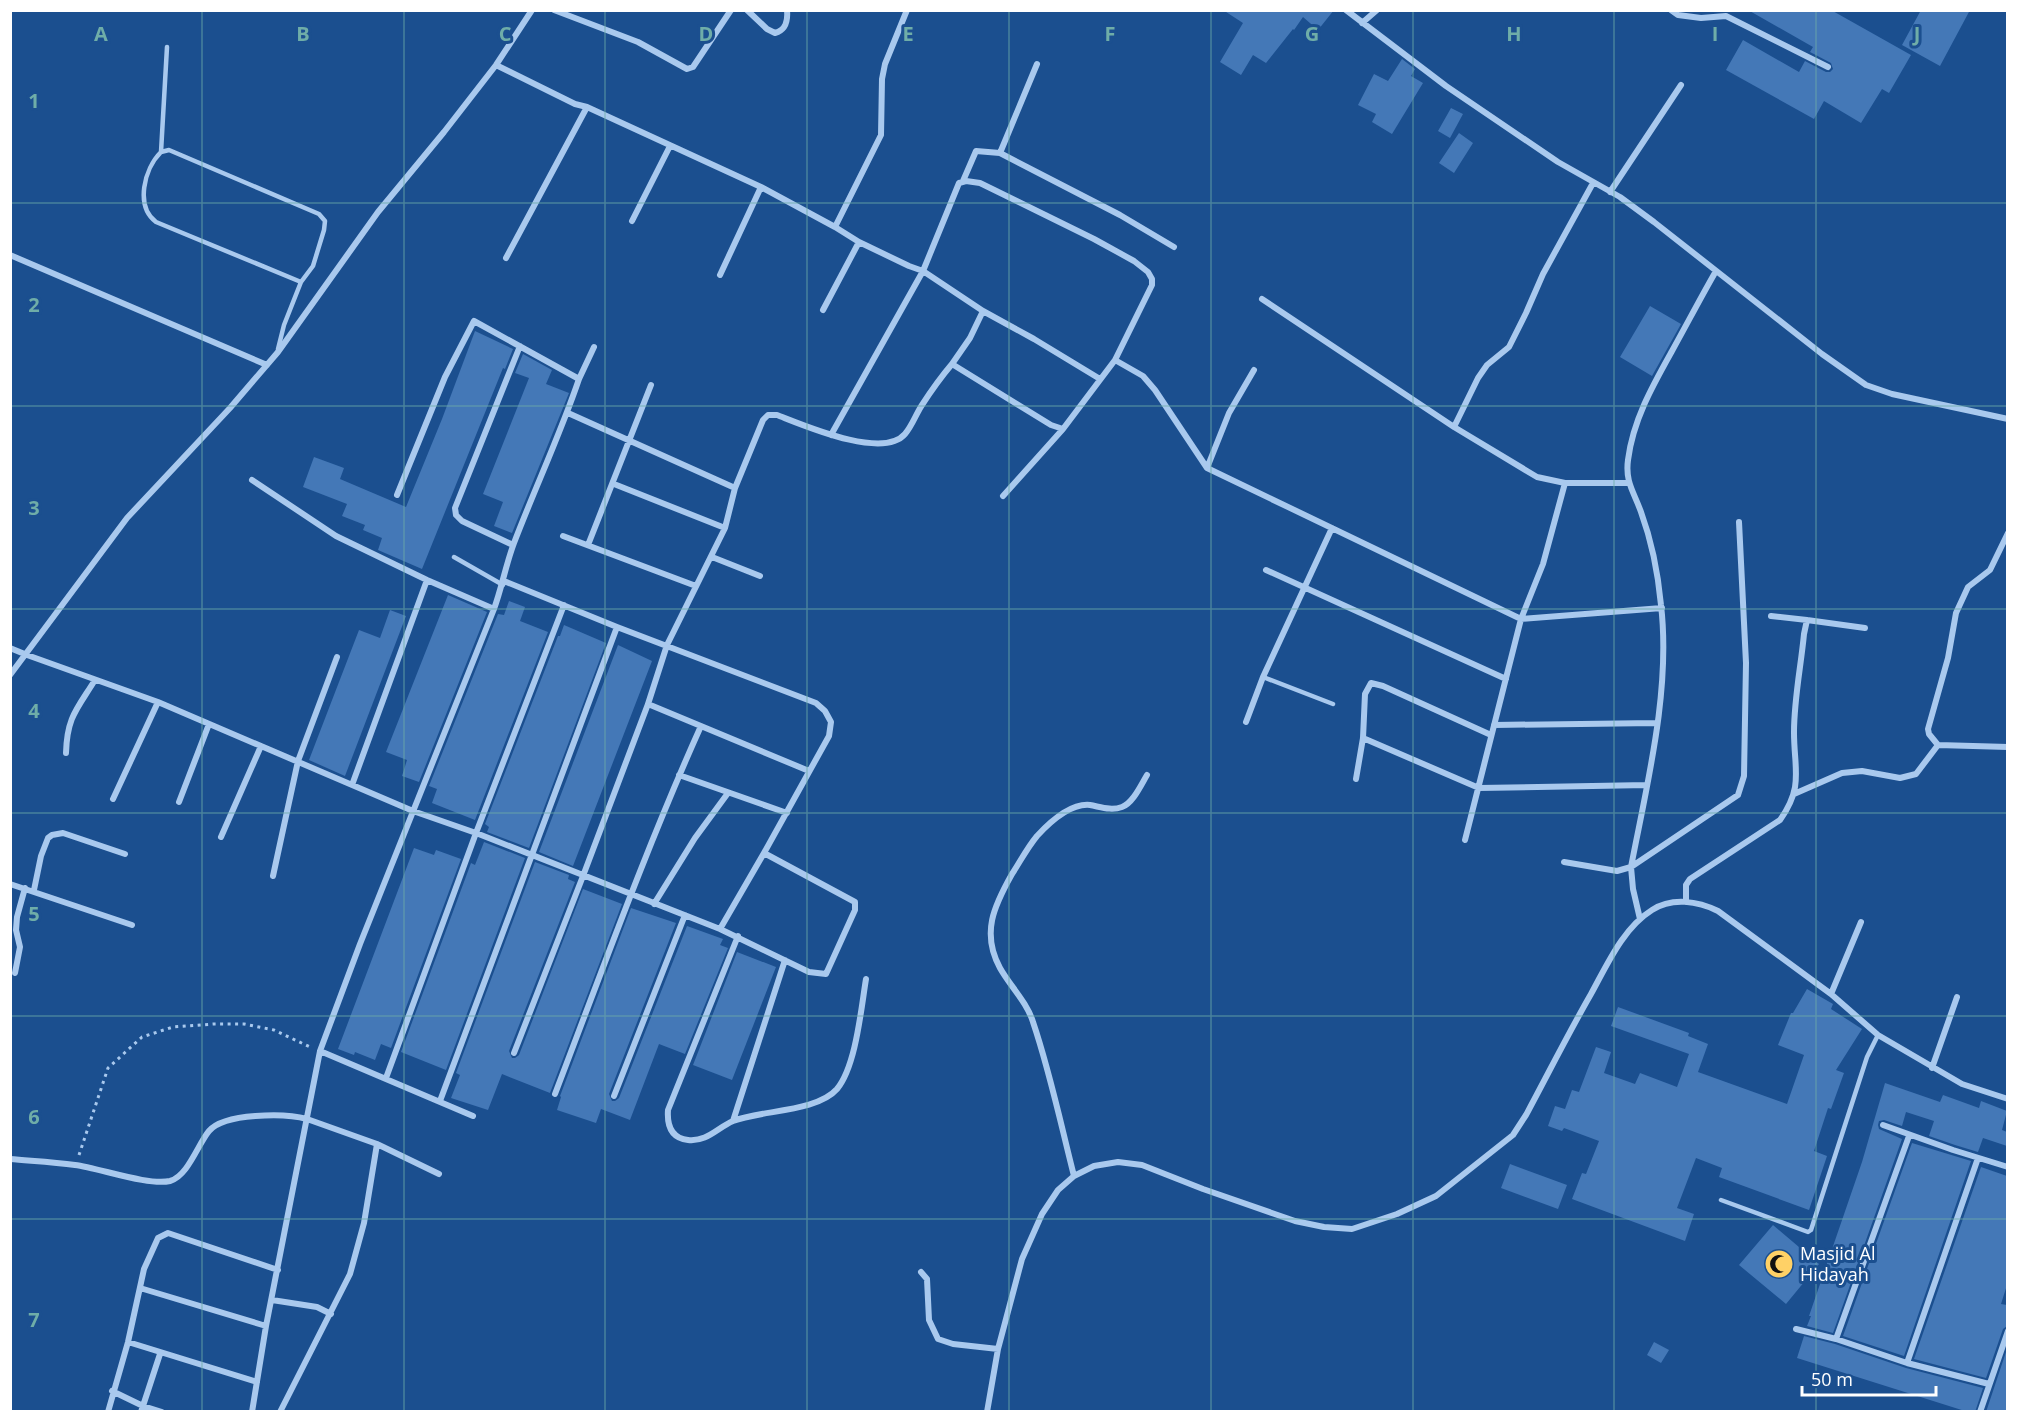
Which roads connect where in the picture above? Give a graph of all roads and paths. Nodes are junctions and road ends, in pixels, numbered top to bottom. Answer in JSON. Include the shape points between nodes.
{"nodes":[{"id":1,"x":532,"y":10,"type":"edge"},
{"id":2,"x":554,"y":10,"type":"edge"},
{"id":3,"x":731,"y":10,"type":"edge"},
{"id":4,"x":747,"y":10,"type":"edge"},
{"id":5,"x":787,"y":10,"type":"edge"},
{"id":6,"x":907,"y":10,"type":"edge"},
{"id":7,"x":1346,"y":10,"type":"edge"},
{"id":8,"x":1377,"y":10,"type":"edge"},
{"id":9,"x":1671,"y":10,"type":"edge"},
{"id":10,"x":1362,"y":22,"type":"junction"},
{"id":11,"x":166,"y":47,"type":"dead end"},
{"id":12,"x":1037,"y":64,"type":"dead end"},
{"id":13,"x":496,"y":65,"type":"junction"},
{"id":14,"x":1828,"y":67,"type":"dead end"},
{"id":15,"x":1681,"y":85,"type":"dead end"},
{"id":16,"x":587,"y":107,"type":"junction"},
{"id":17,"x":670,"y":147,"type":"junction"},
{"id":18,"x":161,"y":152,"type":"junction"},
{"id":19,"x":1000,"y":153,"type":"junction"},
{"id":20,"x":963,"y":181,"type":"junction"},
{"id":21,"x":1593,"y":183,"type":"junction"},
{"id":22,"x":761,"y":187,"type":"junction"},
{"id":23,"x":1610,"y":192,"type":"junction"},
{"id":24,"x":632,"y":221,"type":"dead end"},
{"id":25,"x":835,"y":226,"type":"junction"},
{"id":26,"x":859,"y":242,"type":"junction"},
{"id":27,"x":1174,"y":247,"type":"dead end"},
{"id":28,"x":10,"y":255,"type":"edge"},
{"id":29,"x":506,"y":258,"type":"dead end"},
{"id":30,"x":923,"y":271,"type":"junction"},
{"id":31,"x":1716,"y":271,"type":"junction"},
{"id":32,"x":720,"y":275,"type":"dead end"},
{"id":33,"x":301,"y":282,"type":"junction"},
{"id":34,"x":1262,"y":300,"type":"dead end"},
{"id":35,"x":823,"y":310,"type":"dead end"},
{"id":36,"x":983,"y":311,"type":"junction"},
{"id":37,"x":520,"y":346,"type":"junction"},
{"id":38,"x":594,"y":347,"type":"dead end"},
{"id":39,"x":278,"y":352,"type":"junction"},
{"id":40,"x":1115,"y":360,"type":"junction"},
{"id":41,"x":952,"y":364,"type":"junction"},
{"id":42,"x":267,"y":365,"type":"junction"},
{"id":43,"x":1254,"y":370,"type":"dead end"},
{"id":44,"x":579,"y":379,"type":"junction"},
{"id":45,"x":1100,"y":379,"type":"junction"},
{"id":46,"x":651,"y":386,"type":"dead end"},
{"id":47,"x":568,"y":413,"type":"junction"},
{"id":48,"x":2007,"y":418,"type":"edge"},
{"id":49,"x":1454,"y":427,"type":"junction"},
{"id":50,"x":1063,"y":429,"type":"junction"},
{"id":51,"x":831,"y":435,"type":"junction"},
{"id":52,"x":629,"y":441,"type":"junction"},
{"id":53,"x":1207,"y":468,"type":"junction"},
{"id":54,"x":252,"y":480,"type":"dead end"},
{"id":55,"x":1565,"y":483,"type":"junction"},
{"id":56,"x":1628,"y":483,"type":"junction"},
{"id":57,"x":614,"y":484,"type":"junction"},
{"id":58,"x":735,"y":488,"type":"junction"},
{"id":59,"x":397,"y":495,"type":"dead end"},
{"id":60,"x":1003,"y":496,"type":"dead end"},
{"id":61,"x":1739,"y":522,"type":"dead end"},
{"id":62,"x":725,"y":528,"type":"junction"},
{"id":63,"x":1332,"y":528,"type":"junction"},
{"id":64,"x":2007,"y":533,"type":"edge"},
{"id":65,"x":563,"y":536,"type":"dead end"},
{"id":66,"x":513,"y":545,"type":"junction"},
{"id":67,"x":588,"y":545,"type":"junction"},
{"id":68,"x":712,"y":557,"type":"junction"},
{"id":69,"x":454,"y":558,"type":"dead end"},
{"id":70,"x":1266,"y":570,"type":"dead end"},
{"id":71,"x":760,"y":576,"type":"dead end"},
{"id":72,"x":427,"y":580,"type":"junction"},
{"id":73,"x":503,"y":583,"type":"junction"},
{"id":74,"x":696,"y":586,"type":"junction"},
{"id":75,"x":1304,"y":587,"type":"junction"},
{"id":76,"x":564,"y":605,"type":"junction"},
{"id":77,"x":1662,"y":608,"type":"junction"},
{"id":78,"x":494,"y":609,"type":"junction"},
{"id":79,"x":1771,"y":616,"type":"dead end"},
{"id":80,"x":1521,"y":620,"type":"junction"},
{"id":81,"x":1807,"y":620,"type":"junction"},
{"id":82,"x":617,"y":627,"type":"junction"},
{"id":83,"x":1865,"y":628,"type":"dead end"},
{"id":84,"x":667,"y":645,"type":"junction"},
{"id":85,"x":10,"y":648,"type":"edge"},
{"id":86,"x":27,"y":655,"type":"junction"},
{"id":87,"x":337,"y":657,"type":"dead end"},
{"id":88,"x":10,"y":675,"type":"edge"},
{"id":89,"x":1263,"y":677,"type":"junction"},
{"id":90,"x":1506,"y":679,"type":"junction"},
{"id":91,"x":95,"y":680,"type":"junction"},
{"id":92,"x":158,"y":702,"type":"junction"},
{"id":93,"x":648,"y":704,"type":"junction"},
{"id":94,"x":1333,"y":704,"type":"dead end"},
{"id":95,"x":1246,"y":722,"type":"dead end"},
{"id":96,"x":1656,"y":723,"type":"junction"},
{"id":97,"x":209,"y":724,"type":"junction"},
{"id":98,"x":1494,"y":725,"type":"junction"},
{"id":99,"x":701,"y":726,"type":"junction"},
{"id":100,"x":1491,"y":735,"type":"junction"},
{"id":101,"x":1363,"y":738,"type":"junction"},
{"id":102,"x":261,"y":746,"type":"junction"},
{"id":103,"x":1938,"y":746,"type":"junction"},
{"id":104,"x":2007,"y":747,"type":"edge"},
{"id":105,"x":66,"y":753,"type":"dead end"},
{"id":106,"x":298,"y":761,"type":"junction"},
{"id":107,"x":809,"y":771,"type":"junction"},
{"id":108,"x":679,"y":775,"type":"junction"},
{"id":109,"x":1147,"y":776,"type":"dead end"},
{"id":110,"x":1356,"y":779,"type":"dead end"},
{"id":111,"x":352,"y":784,"type":"junction"},
{"id":112,"x":1647,"y":785,"type":"junction"},
{"id":113,"x":1479,"y":788,"type":"junction"},
{"id":114,"x":728,"y":793,"type":"junction"},
{"id":115,"x":1794,"y":794,"type":"junction"},
{"id":116,"x":113,"y":799,"type":"dead end"},
{"id":117,"x":179,"y":802,"type":"dead end"},
{"id":118,"x":413,"y":811,"type":"junction"},
{"id":119,"x":787,"y":813,"type":"junction"},
{"id":120,"x":476,"y":833,"type":"junction"},
{"id":121,"x":221,"y":837,"type":"dead end"},
{"id":122,"x":1465,"y":840,"type":"dead end"},
{"id":123,"x":764,"y":853,"type":"junction"},
{"id":124,"x":125,"y":854,"type":"dead end"},
{"id":125,"x":532,"y":855,"type":"junction"},
{"id":126,"x":1564,"y":862,"type":"dead end"},
{"id":127,"x":1631,"y":867,"type":"junction"},
{"id":128,"x":273,"y":876,"type":"dead end"},
{"id":129,"x":583,"y":876,"type":"junction"},
{"id":130,"x":10,"y":884,"type":"edge"},
{"id":131,"x":25,"y":888,"type":"junction"},
{"id":132,"x":34,"y":890,"type":"junction"},
{"id":133,"x":631,"y":894,"type":"junction"},
{"id":134,"x":1686,"y":902,"type":"junction"},
{"id":135,"x":654,"y":904,"type":"junction"},
{"id":136,"x":685,"y":915,"type":"junction"},
{"id":137,"x":1640,"y":919,"type":"junction"},
{"id":138,"x":1861,"y":922,"type":"dead end"},
{"id":139,"x":132,"y":925,"type":"dead end"},
{"id":140,"x":720,"y":928,"type":"junction"},
{"id":141,"x":738,"y":936,"type":"junction"},
{"id":142,"x":785,"y":960,"type":"junction"},
{"id":143,"x":15,"y":973,"type":"dead end"},
{"id":144,"x":866,"y":979,"type":"dead end"},
{"id":145,"x":1831,"y":994,"type":"junction"},
{"id":146,"x":1957,"y":997,"type":"dead end"},
{"id":147,"x":1878,"y":1035,"type":"junction"},
{"id":148,"x":320,"y":1051,"type":"junction"},
{"id":149,"x":514,"y":1053,"type":"dead end"},
{"id":150,"x":1932,"y":1068,"type":"junction"},
{"id":151,"x":386,"y":1078,"type":"junction"},
{"id":152,"x":555,"y":1094,"type":"dead end"},
{"id":153,"x":614,"y":1096,"type":"dead end"},
{"id":154,"x":2007,"y":1099,"type":"edge"},
{"id":155,"x":440,"y":1101,"type":"junction"},
{"id":156,"x":473,"y":1116,"type":"dead end"},
{"id":157,"x":307,"y":1119,"type":"junction"},
{"id":158,"x":733,"y":1122,"type":"junction"},
{"id":159,"x":1883,"y":1125,"type":"dead end"},
{"id":160,"x":1909,"y":1136,"type":"junction"},
{"id":161,"x":377,"y":1144,"type":"junction"},
{"id":162,"x":1978,"y":1158,"type":"junction"},
{"id":163,"x":10,"y":1159,"type":"edge"},
{"id":164,"x":76,"y":1165,"type":"junction"},
{"id":165,"x":2007,"y":1167,"type":"edge"},
{"id":166,"x":439,"y":1174,"type":"dead end"},
{"id":167,"x":1074,"y":1176,"type":"junction"},
{"id":168,"x":1721,"y":1200,"type":"dead end"},
{"id":169,"x":278,"y":1270,"type":"junction"},
{"id":170,"x":921,"y":1272,"type":"dead end"},
{"id":171,"x":140,"y":1288,"type":"junction"},
{"id":172,"x":272,"y":1300,"type":"junction"},
{"id":173,"x":331,"y":1314,"type":"junction"},
{"id":174,"x":266,"y":1326,"type":"junction"},
{"id":175,"x":1796,"y":1329,"type":"dead end"},
{"id":176,"x":2007,"y":1331,"type":"edge"},
{"id":177,"x":1836,"y":1339,"type":"junction"},
{"id":178,"x":128,"y":1342,"type":"junction"},
{"id":179,"x":998,"y":1350,"type":"junction"},
{"id":180,"x":160,"y":1354,"type":"junction"},
{"id":181,"x":1906,"y":1363,"type":"junction"},
{"id":182,"x":257,"y":1382,"type":"junction"},
{"id":183,"x":1989,"y":1384,"type":"junction"},
{"id":184,"x":112,"y":1391,"type":"junction"},
{"id":185,"x":142,"y":1409,"type":"edge"},
{"id":186,"x":108,"y":1412,"type":"edge"},
{"id":187,"x":162,"y":1412,"type":"edge"},
{"id":188,"x":252,"y":1412,"type":"edge"},
{"id":189,"x":280,"y":1412,"type":"edge"},
{"id":190,"x":987,"y":1412,"type":"edge"},
{"id":191,"x":1980,"y":1412,"type":"edge"}],
"edges":[{"from":1,"to":13,"type":"street"},
{"from":2,"to":3,"type":"street","via":[[638,42],[687,69],[693,67]]},
{"from":4,"to":5,"type":"street","via":[[775,33],[786,25]]},
{"from":6,"to":25,"type":"street","via":[[885,64],[881,135]]},
{"from":7,"to":10,"type":"street"},
{"from":8,"to":10,"type":"street"},
{"from":9,"to":14,"type":"street","via":[[1678,15],[1701,18],[1726,16]]},
{"from":10,"to":21,"type":"street","via":[[1456,92]]},
{"from":11,"to":18,"type":"lane"},
{"from":12,"to":19,"type":"street"},
{"from":13,"to":16,"type":"street"},
{"from":13,"to":39,"type":"street","via":[[378,212]]},
{"from":15,"to":23,"type":"street"},
{"from":16,"to":17,"type":"street"},
{"from":16,"to":29,"type":"street"},
{"from":17,"to":22,"type":"street"},
{"from":17,"to":24,"type":"street"},
{"from":18,"to":33,"type":"lane","via":[[154,158],[144,182],[143,195],[150,218]]},
{"from":18,"to":33,"type":"lane","via":[[169,150],[319,214],[325,221],[324,230],[313,266]]},
{"from":19,"to":20,"type":"street","via":[[976,151]]},
{"from":19,"to":27,"type":"street"},
{"from":20,"to":30,"type":"street"},
{"from":20,"to":40,"type":"street","via":[[980,183],[1134,261],[1148,272],[1152,285]]},
{"from":21,"to":23,"type":"street"},
{"from":21,"to":49,"type":"street","via":[[1543,274],[1509,347],[1482,372]]},
{"from":22,"to":25,"type":"street"},
{"from":22,"to":32,"type":"street"},
{"from":23,"to":31,"type":"street"},
{"from":25,"to":26,"type":"street"},
{"from":26,"to":30,"type":"street"},
{"from":26,"to":35,"type":"street"},
{"from":28,"to":42,"type":"street"},
{"from":30,"to":36,"type":"street"},
{"from":30,"to":51,"type":"street"},
{"from":31,"to":48,"type":"street","via":[[1866,385]]},
{"from":31,"to":56,"type":"street","via":[[1650,389],[1627,461]]},
{"from":33,"to":39,"type":"lane"},
{"from":34,"to":49,"type":"street"},
{"from":36,"to":41,"type":"street"},
{"from":36,"to":45,"type":"street"},
{"from":37,"to":44,"type":"street"},
{"from":37,"to":59,"type":"street","via":[[474,321],[445,377]]},
{"from":37,"to":66,"type":"street","via":[[455,508],[462,521]]},
{"from":38,"to":44,"type":"street"},
{"from":39,"to":42,"type":"street"},
{"from":40,"to":45,"type":"street"},
{"from":40,"to":53,"type":"street","via":[[1143,376],[1155,390]]},
{"from":41,"to":50,"type":"street"},
{"from":41,"to":51,"type":"street","via":[[897,440],[883,443]]},
{"from":42,"to":86,"type":"street","via":[[127,518]]},
{"from":43,"to":53,"type":"street","via":[[1229,414]]},
{"from":44,"to":47,"type":"street"},
{"from":45,"to":50,"type":"street"},
{"from":46,"to":52,"type":"street"},
{"from":47,"to":52,"type":"street"},
{"from":47,"to":66,"type":"street"},
{"from":49,"to":55,"type":"street","via":[[1537,477]]},
{"from":50,"to":60,"type":"street"},
{"from":51,"to":58,"type":"street","via":[[768,415]]},
{"from":52,"to":57,"type":"street"},
{"from":52,"to":58,"type":"street"},
{"from":53,"to":63,"type":"street"},
{"from":54,"to":72,"type":"street","via":[[336,536]]},
{"from":55,"to":56,"type":"street"},
{"from":55,"to":80,"type":"street","via":[[1543,564]]},
{"from":56,"to":77,"type":"street","via":[[1641,510],[1656,565]]},
{"from":57,"to":62,"type":"street"},
{"from":57,"to":67,"type":"street"},
{"from":58,"to":62,"type":"street"},
{"from":61,"to":127,"type":"street","via":[[1746,663],[1741,789],[1738,795]]},
{"from":62,"to":68,"type":"street"},
{"from":63,"to":75,"type":"street"},
{"from":63,"to":80,"type":"street"},
{"from":64,"to":103,"type":"street","via":[[1990,570],[1968,587],[1956,613],[1928,729]]},
{"from":65,"to":67,"type":"street"},
{"from":66,"to":73,"type":"street"},
{"from":67,"to":74,"type":"street"},
{"from":68,"to":71,"type":"street"},
{"from":68,"to":74,"type":"street"},
{"from":69,"to":73,"type":"lane"},
{"from":70,"to":75,"type":"street"},
{"from":72,"to":78,"type":"street"},
{"from":72,"to":111,"type":"street"},
{"from":73,"to":76,"type":"street"},
{"from":73,"to":78,"type":"street"},
{"from":74,"to":84,"type":"street"},
{"from":75,"to":89,"type":"street"},
{"from":75,"to":90,"type":"street"},
{"from":76,"to":82,"type":"street"},
{"from":76,"to":120,"type":"street"},
{"from":77,"to":80,"type":"street"},
{"from":77,"to":96,"type":"street"},
{"from":78,"to":118,"type":"street"},
{"from":79,"to":81,"type":"street"},
{"from":80,"to":90,"type":"street"},
{"from":81,"to":83,"type":"street"},
{"from":81,"to":115,"type":"street","via":[[1794,731]]},
{"from":82,"to":84,"type":"street"},
{"from":82,"to":125,"type":"street"},
{"from":84,"to":93,"type":"street"},
{"from":84,"to":107,"type":"street","via":[[816,703],[831,722],[829,736]]},
{"from":85,"to":86,"type":"street"},
{"from":86,"to":88,"type":"street"},
{"from":86,"to":91,"type":"street"},
{"from":87,"to":106,"type":"street"},
{"from":89,"to":94,"type":"lane"},
{"from":89,"to":95,"type":"street"},
{"from":90,"to":98,"type":"street"},
{"from":91,"to":92,"type":"street"},
{"from":91,"to":105,"type":"street","via":[[70,719]]},
{"from":92,"to":97,"type":"street"},
{"from":92,"to":116,"type":"street"},
{"from":93,"to":99,"type":"street"},
{"from":93,"to":129,"type":"street"},
{"from":96,"to":98,"type":"street"},
{"from":96,"to":112,"type":"street"},
{"from":97,"to":102,"type":"street"},
{"from":97,"to":117,"type":"street"},
{"from":98,"to":100,"type":"street"},
{"from":99,"to":107,"type":"street"},
{"from":99,"to":108,"type":"street"},
{"from":100,"to":101,"type":"street","via":[[1371,683],[1365,694]]},
{"from":100,"to":113,"type":"street"},
{"from":101,"to":110,"type":"street"},
{"from":101,"to":113,"type":"street"},
{"from":102,"to":106,"type":"street"},
{"from":102,"to":121,"type":"street"},
{"from":103,"to":104,"type":"street"},
{"from":103,"to":115,"type":"street","via":[[1916,774],[1900,778],[1862,771],[1842,773]]},
{"from":106,"to":111,"type":"street"},
{"from":106,"to":128,"type":"street"},
{"from":107,"to":119,"type":"street"},
{"from":108,"to":114,"type":"street"},
{"from":108,"to":133,"type":"street"},
{"from":109,"to":167,"type":"street","via":[[1123,807],[1077,806],[1064,812],[1037,836],[995,903],[990,934],[992,950],[1033,1020]]},
{"from":111,"to":118,"type":"street"},
{"from":112,"to":113,"type":"street"},
{"from":112,"to":127,"type":"street"},
{"from":113,"to":122,"type":"street"},
{"from":114,"to":119,"type":"street"},
{"from":114,"to":135,"type":"street"},
{"from":115,"to":134,"type":"street","via":[[1780,820],[1690,879]]},
{"from":118,"to":120,"type":"street"},
{"from":118,"to":148,"type":"street"},
{"from":119,"to":123,"type":"street"},
{"from":120,"to":125,"type":"street"},
{"from":120,"to":151,"type":"street"},
{"from":123,"to":140,"type":"street"},
{"from":123,"to":142,"type":"street","via":[[850,899],[856,906],[826,974],[809,972]]},
{"from":124,"to":132,"type":"street","via":[[63,833],[51,835],[41,856]]},
{"from":125,"to":129,"type":"street"},
{"from":125,"to":155,"type":"street"},
{"from":126,"to":127,"type":"street","via":[[1617,871]]},
{"from":127,"to":137,"type":"street"},
{"from":129,"to":133,"type":"street"},
{"from":129,"to":149,"type":"street"},
{"from":130,"to":131,"type":"street"},
{"from":131,"to":132,"type":"street"},
{"from":131,"to":143,"type":"street","via":[[17,917],[20,956]]},
{"from":132,"to":139,"type":"street"},
{"from":133,"to":135,"type":"street"},
{"from":133,"to":152,"type":"street"},
{"from":134,"to":137,"type":"street","via":[[1663,905]]},
{"from":134,"to":145,"type":"street","via":[[1718,911]]},
{"from":135,"to":136,"type":"street"},
{"from":136,"to":140,"type":"street"},
{"from":136,"to":153,"type":"street"},
{"from":137,"to":167,"type":"street","via":[[1613,954],[1513,1135],[1436,1196],[1352,1229],[1295,1221],[1142,1165],[1118,1162],[1094,1166]]},
{"from":138,"to":145,"type":"street"},
{"from":140,"to":141,"type":"street"},
{"from":141,"to":142,"type":"street"},
{"from":141,"to":158,"type":"street","via":[[674,1092],[667,1124],[673,1134],[686,1140],[704,1139]]},
{"from":142,"to":158,"type":"street"},
{"from":144,"to":158,"type":"street","via":[[846,1076],[835,1091],[821,1101]]},
{"from":145,"to":147,"type":"street"},
{"from":146,"to":150,"type":"street"},
{"from":147,"to":150,"type":"street"},
{"from":147,"to":168,"type":"lane","via":[[1867,1057],[1811,1230]]},
{"from":148,"to":151,"type":"street"},
{"from":148,"to":157,"type":"street"},
{"from":148,"to":164,"type":"path","via":[[274,1030],[244,1024],[173,1027],[142,1037],[108,1068]]},
{"from":150,"to":154,"type":"street","via":[[1962,1084]]},
{"from":151,"to":155,"type":"street"},
{"from":155,"to":156,"type":"street"},
{"from":157,"to":161,"type":"street"},
{"from":157,"to":164,"type":"street","via":[[275,1115],[225,1121],[210,1129],[182,1174],[170,1180],[145,1180]]},
{"from":157,"to":169,"type":"street"},
{"from":159,"to":160,"type":"street"},
{"from":160,"to":162,"type":"street"},
{"from":160,"to":177,"type":"street"},
{"from":161,"to":166,"type":"street"},
{"from":161,"to":173,"type":"street","via":[[364,1223],[350,1274]]},
{"from":162,"to":165,"type":"street"},
{"from":162,"to":181,"type":"street"},
{"from":163,"to":164,"type":"street"},
{"from":167,"to":179,"type":"street","via":[[1058,1190],[1042,1214],[1022,1259]]},
{"from":169,"to":171,"type":"street","via":[[168,1233],[158,1238]]},
{"from":169,"to":172,"type":"street"},
{"from":170,"to":179,"type":"street","via":[[927,1279],[929,1320],[938,1339]]},
{"from":171,"to":174,"type":"street"},
{"from":171,"to":178,"type":"street"},
{"from":172,"to":173,"type":"street","via":[[317,1307]]},
{"from":172,"to":174,"type":"street"},
{"from":173,"to":189,"type":"street"},
{"from":174,"to":182,"type":"street"},
{"from":175,"to":177,"type":"street"},
{"from":176,"to":183,"type":"street"},
{"from":177,"to":181,"type":"street"},
{"from":178,"to":180,"type":"street"},
{"from":178,"to":184,"type":"street"},
{"from":179,"to":190,"type":"street"},
{"from":180,"to":182,"type":"street"},
{"from":180,"to":185,"type":"street"},
{"from":181,"to":183,"type":"street"},
{"from":182,"to":188,"type":"street"},
{"from":183,"to":191,"type":"street"},
{"from":184,"to":185,"type":"street"},
{"from":184,"to":186,"type":"street"},
{"from":185,"to":187,"type":"street"}]}
